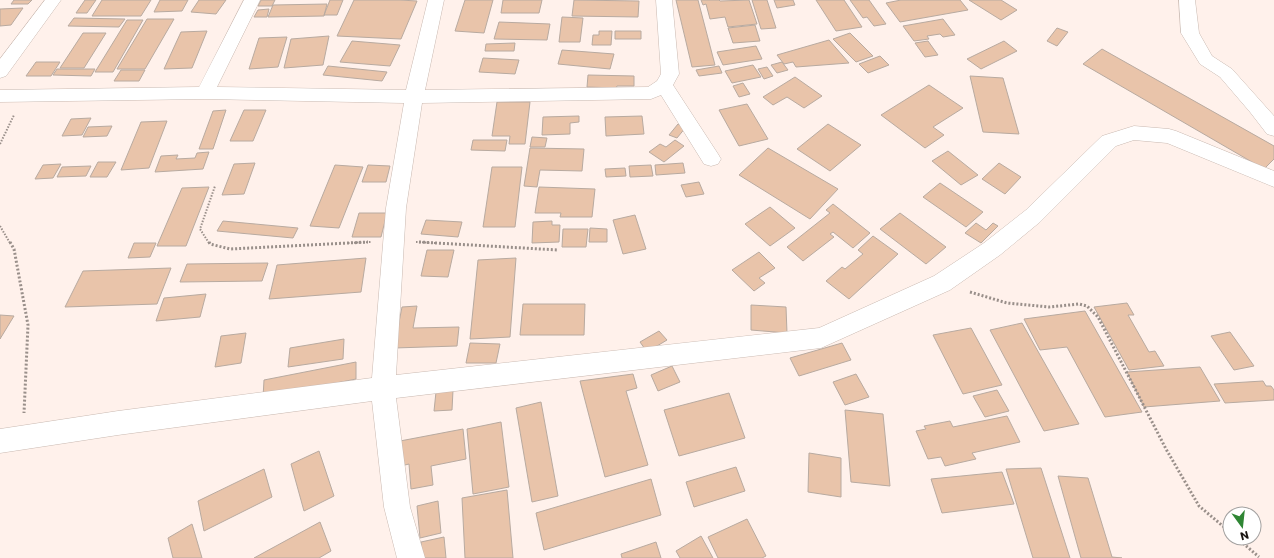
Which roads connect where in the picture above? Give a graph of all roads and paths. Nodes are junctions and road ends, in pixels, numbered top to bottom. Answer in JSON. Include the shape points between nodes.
{"nodes":[{"id":1,"x":53,"y":0,"type":"edge"},
{"id":2,"x":252,"y":0,"type":"edge"},
{"id":3,"x":436,"y":0,"type":"edge"},
{"id":4,"x":664,"y":0,"type":"edge"},
{"id":5,"x":1187,"y":0,"type":"edge"},
{"id":6,"x":0,"y":72,"type":"edge"},
{"id":7,"x":664,"y":85,"type":"junction"},
{"id":8,"x":205,"y":93,"type":"junction"},
{"id":9,"x":0,"y":96,"type":"edge"},
{"id":10,"x":24,"y":96,"type":"junction"},
{"id":11,"x":414,"y":97,"type":"junction"},
{"id":12,"x":1274,"y":129,"type":"edge"},
{"id":13,"x":0,"y":144,"type":"edge"},
{"id":14,"x":711,"y":159,"type":"dead end"},
{"id":15,"x":1274,"y":179,"type":"edge"},
{"id":16,"x":215,"y":186,"type":"dead end"},
{"id":17,"x":0,"y":226,"type":"edge"},
{"id":18,"x":394,"y":241,"type":"junction"},
{"id":19,"x":558,"y":250,"type":"dead end"},
{"id":20,"x":942,"y":283,"type":"junction"},
{"id":21,"x":383,"y":388,"type":"junction"},
{"id":22,"x":22,"y":438,"type":"junction"},
{"id":23,"x":0,"y":441,"type":"edge"},
{"id":24,"x":1222,"y":525,"type":"edge"},
{"id":25,"x":1247,"y":546,"type":"edge"},
{"id":26,"x":1259,"y":556,"type":"dead end"},
{"id":27,"x":411,"y":558,"type":"edge"}],
"edges":[{"from":1,"to":6,"type":"street"},
{"from":2,"to":8,"type":"street"},
{"from":3,"to":11,"type":"street"},
{"from":4,"to":7,"type":"street","via":[[670,74]]},
{"from":5,"to":12,"type":"street","via":[[1190,33],[1206,60],[1226,73]]},
{"from":7,"to":11,"type":"street","via":[[651,93]]},
{"from":7,"to":14,"type":"street"},
{"from":8,"to":10,"type":"street"},
{"from":8,"to":11,"type":"street"},
{"from":9,"to":10,"type":"street"},
{"from":10,"to":13,"type":"path"},
{"from":11,"to":18,"type":"street","via":[[396,208]]},
{"from":15,"to":20,"type":"street","via":[[1169,136],[1134,133],[1109,141],[1033,216],[992,249]]},
{"from":16,"to":18,"type":"path","via":[[200,229],[210,244],[230,250]]},
{"from":17,"to":22,"type":"path","via":[[14,249],[28,325]]},
{"from":18,"to":19,"type":"path"},
{"from":18,"to":21,"type":"street"},
{"from":20,"to":21,"type":"street","via":[[821,338]]},
{"from":20,"to":24,"type":"path","via":[[1007,303],[1087,306],[1098,317],[1166,449],[1199,506]]},
{"from":21,"to":22,"type":"street"},
{"from":21,"to":27,"type":"street","via":[[396,507]]},
{"from":22,"to":23,"type":"street"},
{"from":25,"to":26,"type":"path"}]}
